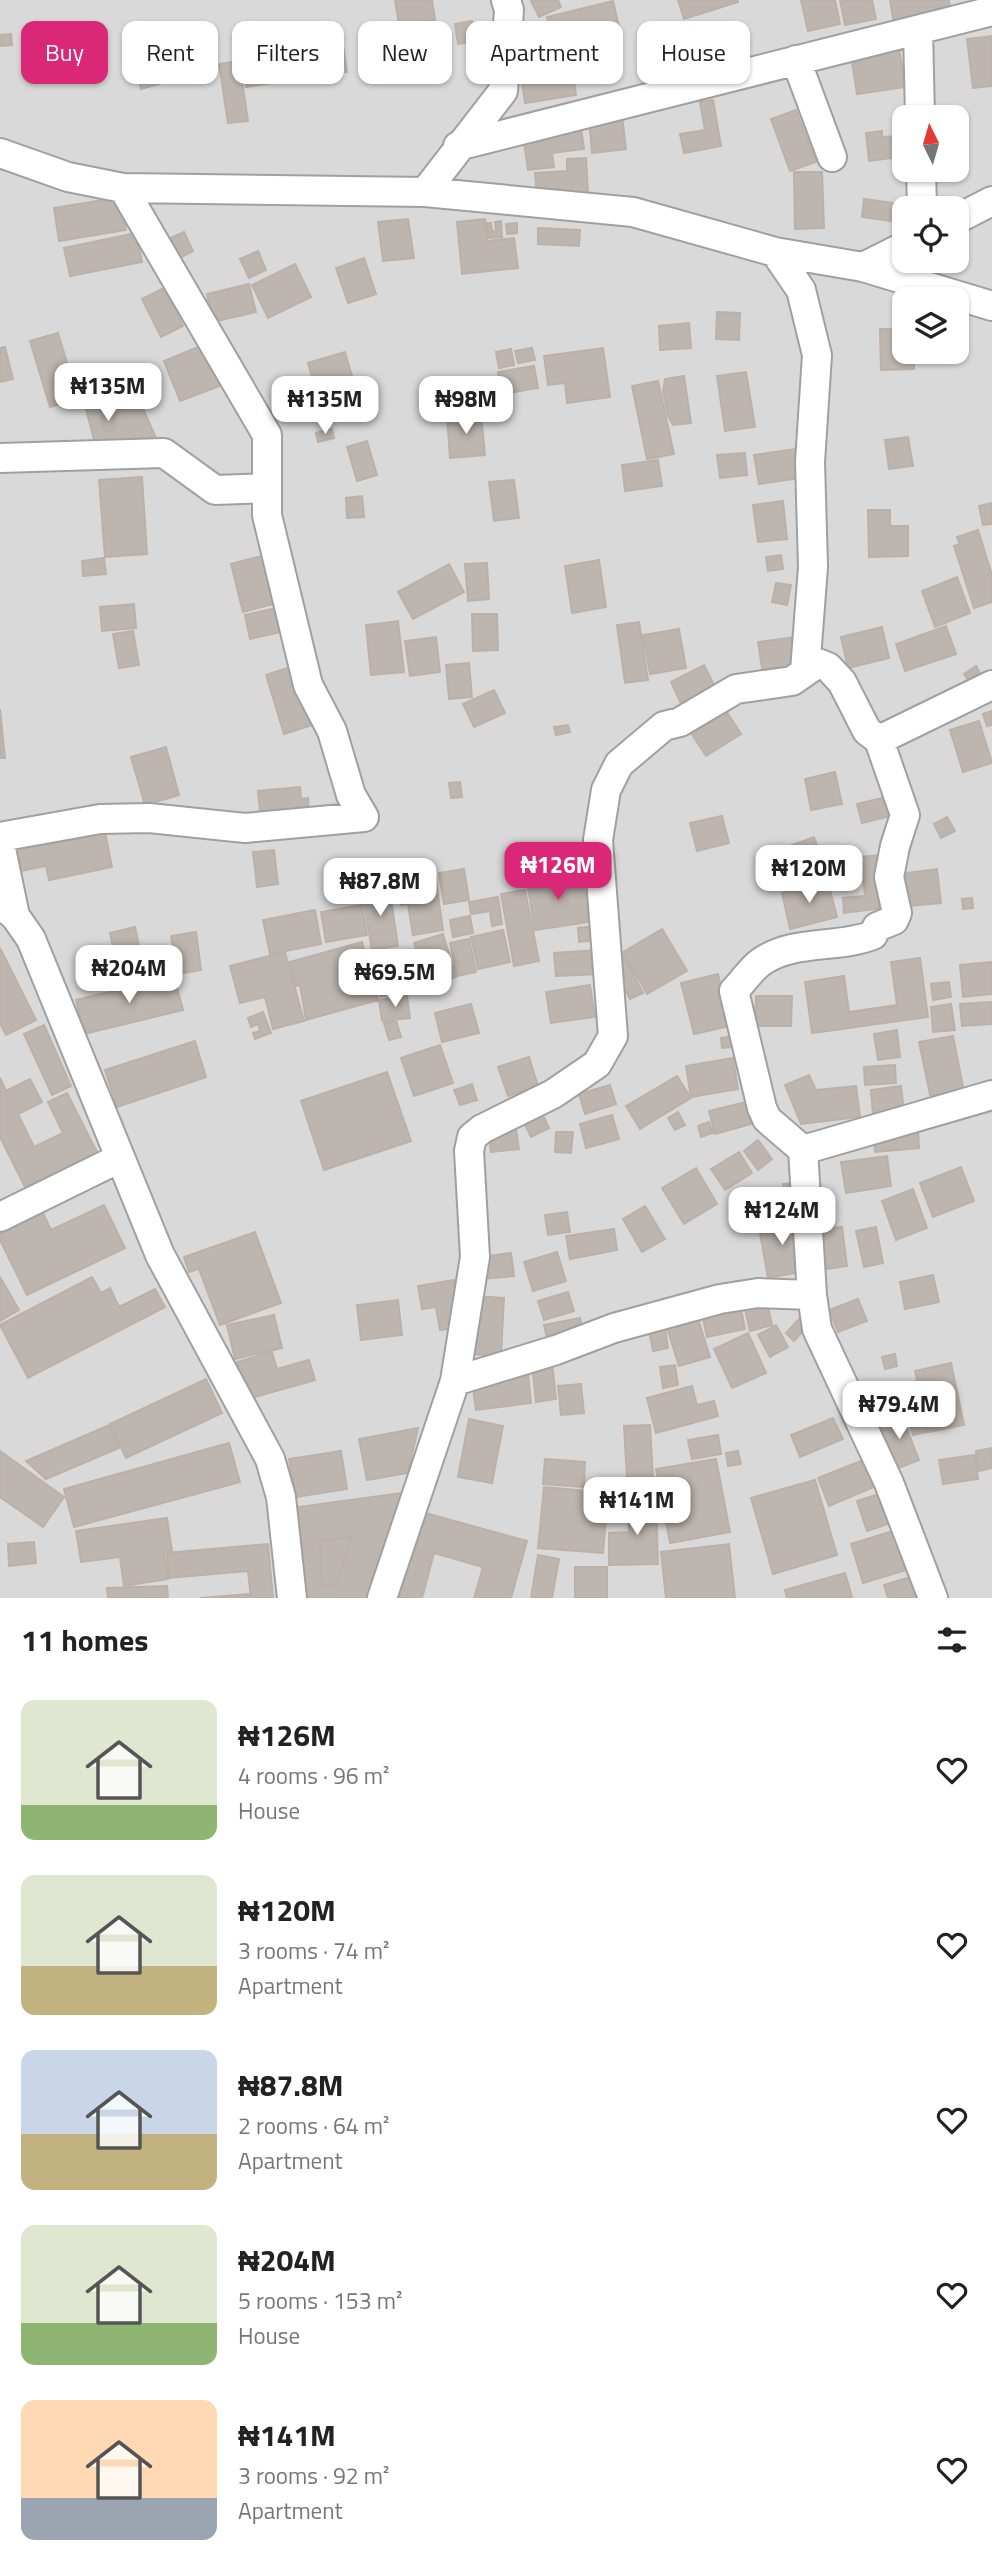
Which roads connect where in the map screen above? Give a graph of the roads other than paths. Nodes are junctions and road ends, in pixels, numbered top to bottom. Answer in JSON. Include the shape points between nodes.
{"nodes":[{"id":1,"x":506,"y":0,"type":"edge"},
{"id":2,"x":992,"y":11,"type":"edge"},
{"id":3,"x":918,"y":30,"type":"junction"},
{"id":4,"x":796,"y":60,"type":"junction"},
{"id":5,"x":920,"y":105,"type":"edge"},
{"id":6,"x":458,"y":146,"type":"junction"},
{"id":7,"x":0,"y":153,"type":"edge"},
{"id":8,"x":832,"y":157,"type":"dead end"},
{"id":9,"x":123,"y":188,"type":"junction"},
{"id":10,"x":425,"y":192,"type":"junction"},
{"id":11,"x":992,"y":201,"type":"edge"},
{"id":12,"x":969,"y":213,"type":"edge"},
{"id":13,"x":775,"y":251,"type":"junction"},
{"id":14,"x":892,"y":252,"type":"edge"},
{"id":15,"x":863,"y":267,"type":"junction"},
{"id":16,"x":992,"y":306,"type":"edge"},
{"id":17,"x":0,"y":458,"type":"edge"},
{"id":18,"x":266,"y":488,"type":"junction"},
{"id":19,"x":806,"y":671,"type":"junction"},
{"id":20,"x":992,"y":685,"type":"edge"},
{"id":21,"x":879,"y":740,"type":"junction"},
{"id":22,"x":0,"y":837,"type":"edge"},
{"id":23,"x":0,"y":844,"type":"edge"},
{"id":24,"x":8,"y":909,"type":"edge"},
{"id":25,"x":992,"y":1096,"type":"edge"},
{"id":26,"x":803,"y":1150,"type":"junction"},
{"id":27,"x":120,"y":1158,"type":"junction"},
{"id":28,"x":0,"y":1216,"type":"edge"},
{"id":29,"x":812,"y":1296,"type":"junction"},
{"id":30,"x":455,"y":1381,"type":"junction"},
{"id":31,"x":292,"y":1598,"type":"edge"},
{"id":32,"x":383,"y":1598,"type":"edge"},
{"id":33,"x":933,"y":1598,"type":"edge"}],
"edges":[{"from":1,"to":6,"type":"street","via":[[503,91]]},
{"from":2,"to":3,"type":"street"},
{"from":3,"to":4,"type":"street"},
{"from":3,"to":5,"type":"street"},
{"from":4,"to":6,"type":"street"},
{"from":4,"to":8,"type":"street"},
{"from":6,"to":10,"type":"street"},
{"from":7,"to":9,"type":"street","via":[[68,177]]},
{"from":9,"to":10,"type":"street"},
{"from":9,"to":18,"type":"street","via":[[267,435]]},
{"from":10,"to":13,"type":"street","via":[[633,212]]},
{"from":11,"to":12,"type":"street"},
{"from":13,"to":15,"type":"street"},
{"from":13,"to":19,"type":"street","via":[[802,290],[817,355]]},
{"from":14,"to":15,"type":"street"},
{"from":15,"to":16,"type":"street"},
{"from":17,"to":18,"type":"street","via":[[163,453],[215,490]]},
{"from":18,"to":22,"type":"street","via":[[267,515],[308,685],[332,731],[351,795],[364,817],[245,828],[149,818],[100,819]]},
{"from":19,"to":21,"type":"street","via":[[818,663],[828,667],[842,681],[867,731]]},
{"from":19,"to":30,"type":"street","via":[[792,681],[736,689],[680,722],[664,726],[619,764],[606,790],[598,840],[612,1036],[597,1064],[553,1094],[472,1137],[475,1257]]},
{"from":20,"to":21,"type":"street"},
{"from":21,"to":26,"type":"street","via":[[905,815],[890,877],[897,912],[894,920],[860,940],[807,945],[762,962],[734,991],[762,1108],[767,1119]]},
{"from":23,"to":24,"type":"street"},
{"from":24,"to":27,"type":"street","via":[[31,939]]},
{"from":25,"to":26,"type":"street"},
{"from":26,"to":29,"type":"street"},
{"from":27,"to":28,"type":"street"},
{"from":27,"to":31,"type":"street","via":[[160,1255],[270,1459],[281,1497]]},
{"from":29,"to":30,"type":"street","via":[[758,1293],[720,1299],[614,1328]]},
{"from":29,"to":33,"type":"street","via":[[817,1329],[889,1483]]},
{"from":30,"to":32,"type":"street"}]}
